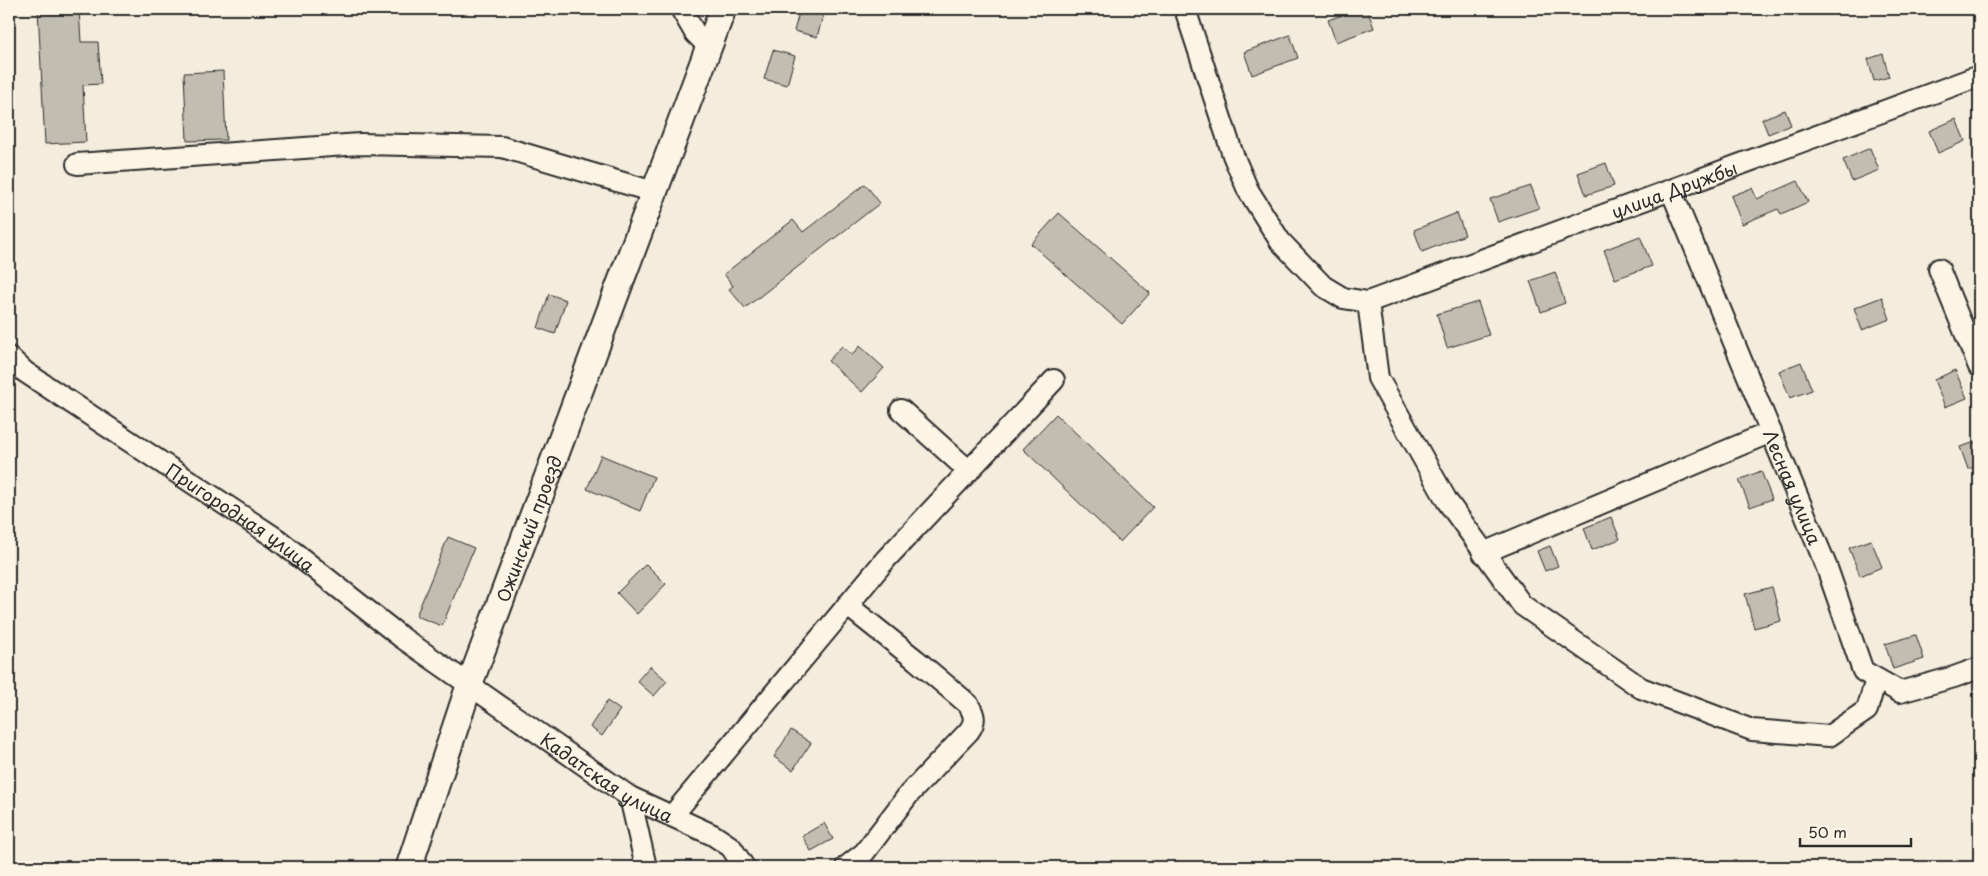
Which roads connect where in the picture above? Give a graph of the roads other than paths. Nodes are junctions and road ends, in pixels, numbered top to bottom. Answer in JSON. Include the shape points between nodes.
{"nodes":[{"id":1,"x":681,"y":9,"type":"edge"},
{"id":2,"x":724,"y":9,"type":"edge"},
{"id":3,"x":1191,"y":10,"type":"edge"},
{"id":4,"x":708,"y":46,"type":"junction"},
{"id":5,"x":1979,"y":76,"type":"edge"},
{"id":6,"x":77,"y":164,"type":"dead end"},
{"id":7,"x":1671,"y":190,"type":"junction"},
{"id":8,"x":654,"y":192,"type":"junction"},
{"id":9,"x":1939,"y":269,"type":"dead end"},
{"id":10,"x":1368,"y":302,"type":"junction"},
{"id":11,"x":9,"y":357,"type":"edge"},
{"id":12,"x":1979,"y":367,"type":"edge"},
{"id":13,"x":1054,"y":380,"type":"dead end"},
{"id":14,"x":901,"y":410,"type":"dead end"},
{"id":15,"x":1771,"y":432,"type":"junction"},
{"id":16,"x":969,"y":472,"type":"junction"},
{"id":17,"x":1483,"y":553,"type":"junction"},
{"id":18,"x":847,"y":605,"type":"junction"},
{"id":19,"x":1979,"y":668,"type":"edge"},
{"id":20,"x":1876,"y":679,"type":"junction"},
{"id":21,"x":470,"y":683,"type":"junction"},
{"id":22,"x":630,"y":797,"type":"junction"},
{"id":23,"x":672,"y":816,"type":"junction"},
{"id":24,"x":409,"y":867,"type":"edge"},
{"id":25,"x":646,"y":867,"type":"edge"},
{"id":26,"x":744,"y":867,"type":"edge"},
{"id":27,"x":846,"y":867,"type":"edge"}],
"edges":[{"from":1,"to":4,"type":"street","via":[[695,33]]},
{"from":2,"to":4,"type":"main road","name":"Ожинский проезд"},
{"from":3,"to":10,"type":"street","via":[[1233,155],[1248,190],[1280,241],[1323,286],[1343,298]]},
{"from":4,"to":8,"type":"main road","name":"Ожинский проезд"},
{"from":5,"to":7,"type":"street","name":"улица Дружбы"},
{"from":6,"to":8,"type":"street","via":[[360,144],[502,147]]},
{"from":7,"to":10,"type":"street","name":"улица Дружбы"},
{"from":7,"to":15,"type":"street","name":"Лесная улица"},
{"from":8,"to":21,"type":"main road","name":"Ожинский проезд"},
{"from":9,"to":12,"type":"street"},
{"from":10,"to":17,"type":"street","via":[[1378,378],[1447,501]]},
{"from":11,"to":21,"type":"street","name":"Пригородная улица","via":[[26,372],[277,539],[402,636]]},
{"from":13,"to":16,"type":"street"},
{"from":14,"to":16,"type":"street"},
{"from":15,"to":17,"type":"street"},
{"from":15,"to":20,"type":"street","name":"Лесная улица","via":[[1827,568],[1863,671]]},
{"from":16,"to":18,"type":"street"},
{"from":17,"to":20,"type":"street","via":[[1522,605],[1641,688],[1752,730],[1829,736],[1867,710]]},
{"from":18,"to":23,"type":"street"},
{"from":18,"to":27,"type":"street","via":[[968,704],[974,713],[974,723],[909,794],[864,854]]},
{"from":19,"to":20,"type":"street","name":"Лесная улица","via":[[1900,692]]},
{"from":21,"to":22,"type":"street","name":"Кадатская улица"},
{"from":21,"to":24,"type":"main road","name":"Ожинский проезд"},
{"from":22,"to":23,"type":"street","name":"Кадатская улица"},
{"from":22,"to":25,"type":"street"},
{"from":23,"to":26,"type":"street","name":"Кадатская улица","via":[[714,835],[731,847]]}]}
